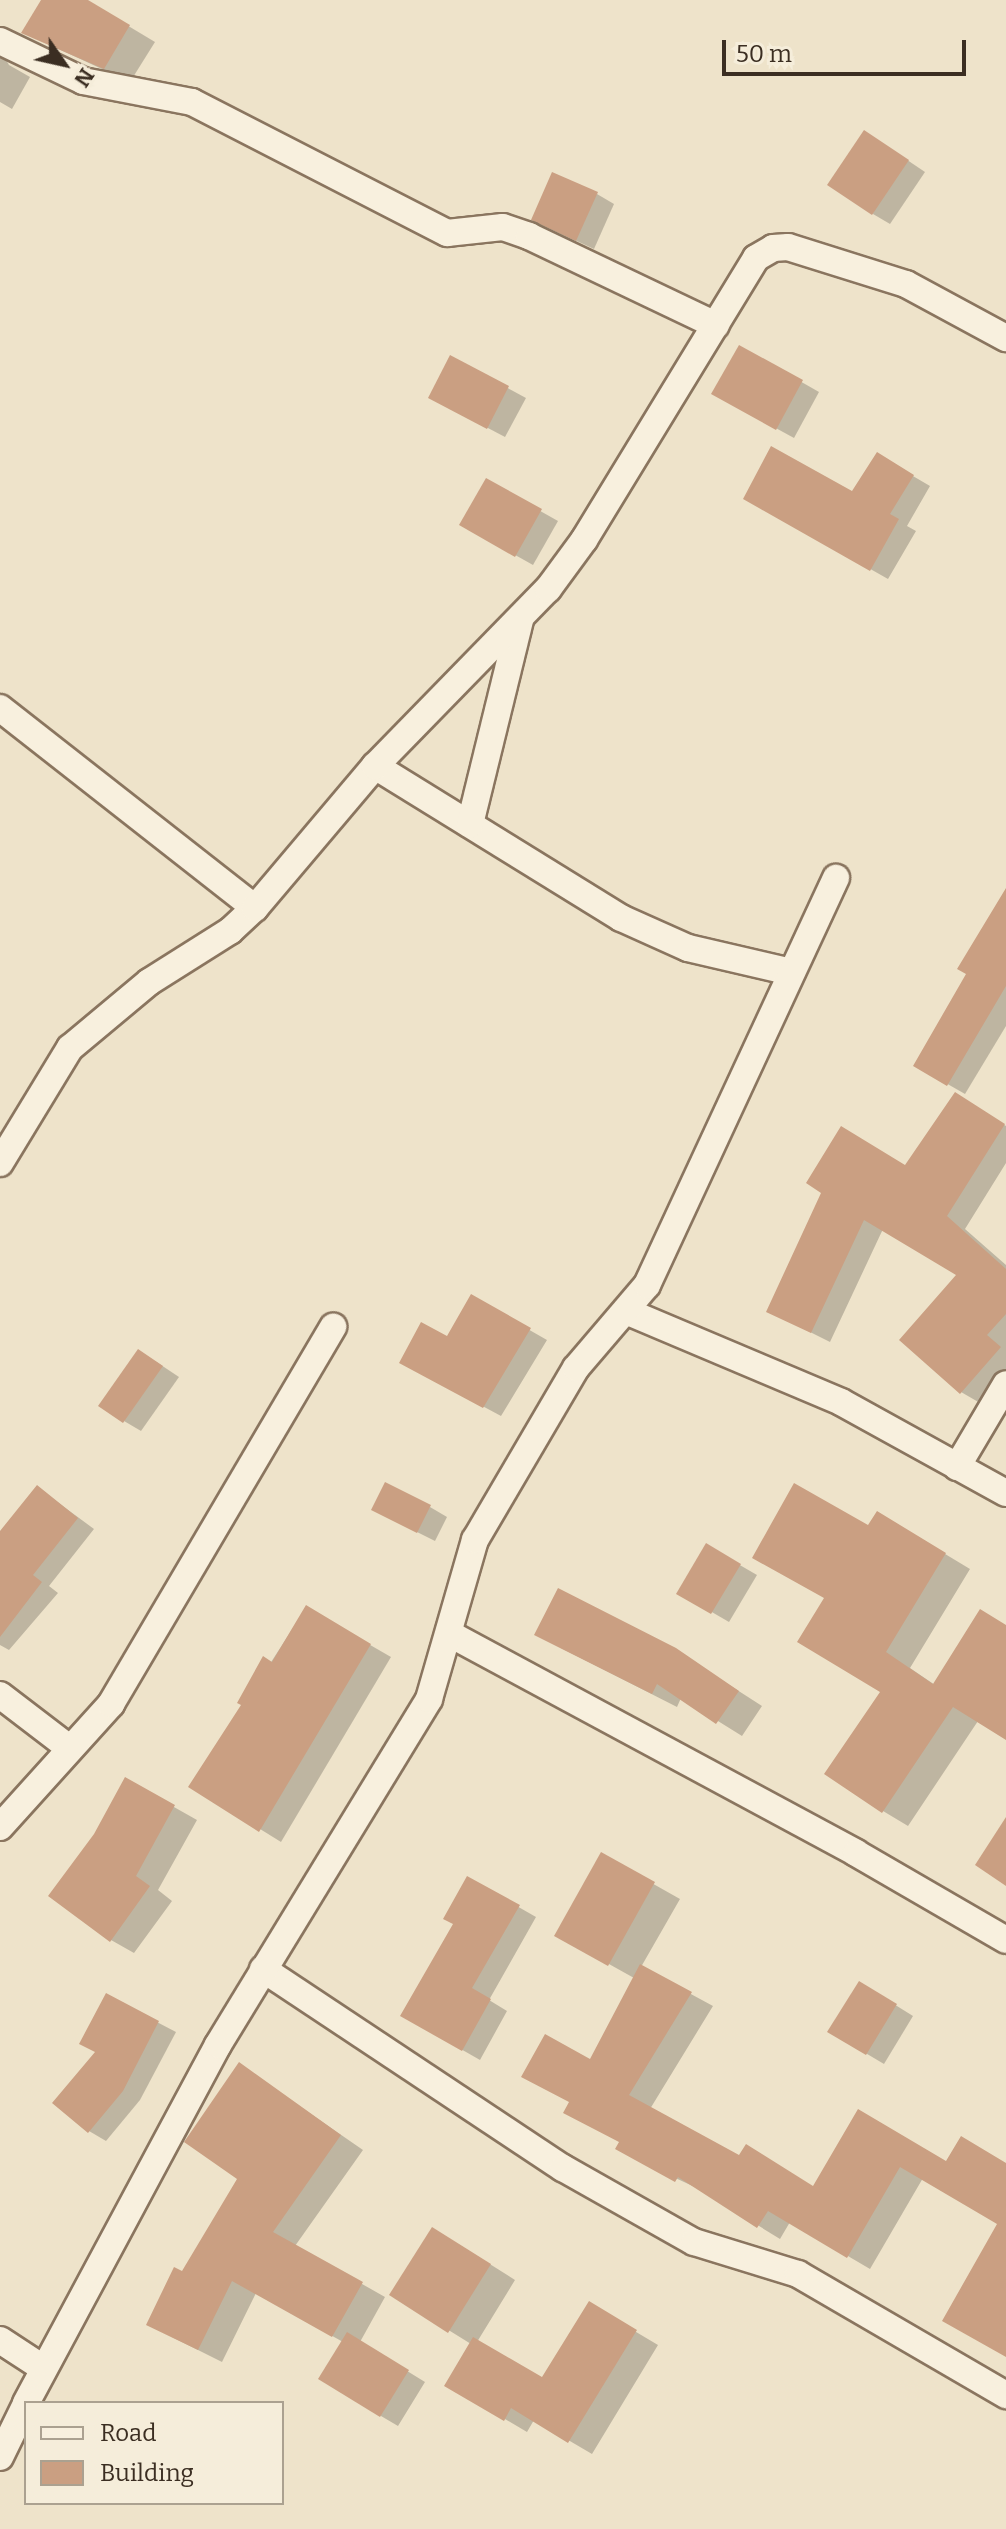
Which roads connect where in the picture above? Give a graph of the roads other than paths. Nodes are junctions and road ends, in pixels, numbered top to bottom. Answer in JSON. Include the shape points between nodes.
{"nodes":[{"id":1,"x":0,"y":41,"type":"edge"},
{"id":2,"x":716,"y":325,"type":"junction"},
{"id":3,"x":1006,"y":338,"type":"edge"},
{"id":4,"x":520,"y":620,"type":"junction"},
{"id":5,"x":0,"y":708,"type":"edge"},
{"id":6,"x":375,"y":766,"type":"junction"},
{"id":7,"x":470,"y":824,"type":"junction"},
{"id":8,"x":836,"y":878,"type":"dead end"},
{"id":9,"x":255,"y":908,"type":"junction"},
{"id":10,"x":791,"y":972,"type":"junction"},
{"id":11,"x":0,"y":1163,"type":"edge"},
{"id":12,"x":626,"y":1311,"type":"junction"},
{"id":13,"x":333,"y":1327,"type":"dead end"},
{"id":14,"x":1006,"y":1384,"type":"edge"},
{"id":15,"x":957,"y":1467,"type":"junction"},
{"id":16,"x":1006,"y":1493,"type":"edge"},
{"id":17,"x":450,"y":1634,"type":"junction"},
{"id":18,"x":0,"y":1695,"type":"edge"},
{"id":19,"x":68,"y":1747,"type":"junction"},
{"id":20,"x":0,"y":1827,"type":"edge"},
{"id":21,"x":1006,"y":1940,"type":"edge"},
{"id":22,"x":263,"y":1969,"type":"junction"},
{"id":23,"x":0,"y":2340,"type":"edge"},
{"id":24,"x":43,"y":2368,"type":"junction"},
{"id":25,"x":1006,"y":2395,"type":"edge"},
{"id":26,"x":27,"y":2401,"type":"edge"},
{"id":27,"x":24,"y":2407,"type":"edge"},
{"id":28,"x":0,"y":2457,"type":"edge"}],
"edges":[{"from":1,"to":2,"type":"street","via":[[83,81],[192,102],[447,233],[503,227]]},
{"from":2,"to":3,"type":"street","via":[[756,258],[788,247],[906,284]]},
{"from":2,"to":4,"type":"street","via":[[584,540]]},
{"from":4,"to":6,"type":"street"},
{"from":4,"to":7,"type":"street"},
{"from":5,"to":9,"type":"street"},
{"from":6,"to":7,"type":"street"},
{"from":6,"to":9,"type":"street"},
{"from":7,"to":10,"type":"street","via":[[654,934],[688,948]]},
{"from":8,"to":10,"type":"street"},
{"from":9,"to":11,"type":"street","via":[[230,931],[149,982],[70,1048]]},
{"from":10,"to":12,"type":"street","via":[[647,1285]]},
{"from":12,"to":15,"type":"street","via":[[841,1402]]},
{"from":12,"to":17,"type":"street","via":[[576,1368],[475,1540]]},
{"from":13,"to":19,"type":"street","via":[[111,1704]]},
{"from":14,"to":15,"type":"street"},
{"from":15,"to":16,"type":"street"},
{"from":17,"to":21,"type":"street"},
{"from":17,"to":22,"type":"street","via":[[429,1699],[407,1740]]},
{"from":18,"to":19,"type":"street"},
{"from":19,"to":20,"type":"street"},
{"from":22,"to":24,"type":"street"},
{"from":22,"to":25,"type":"street","via":[[563,2168],[694,2242],[798,2274]]},
{"from":23,"to":24,"type":"street"},
{"from":24,"to":26,"type":"street"},
{"from":27,"to":28,"type":"street"}]}
